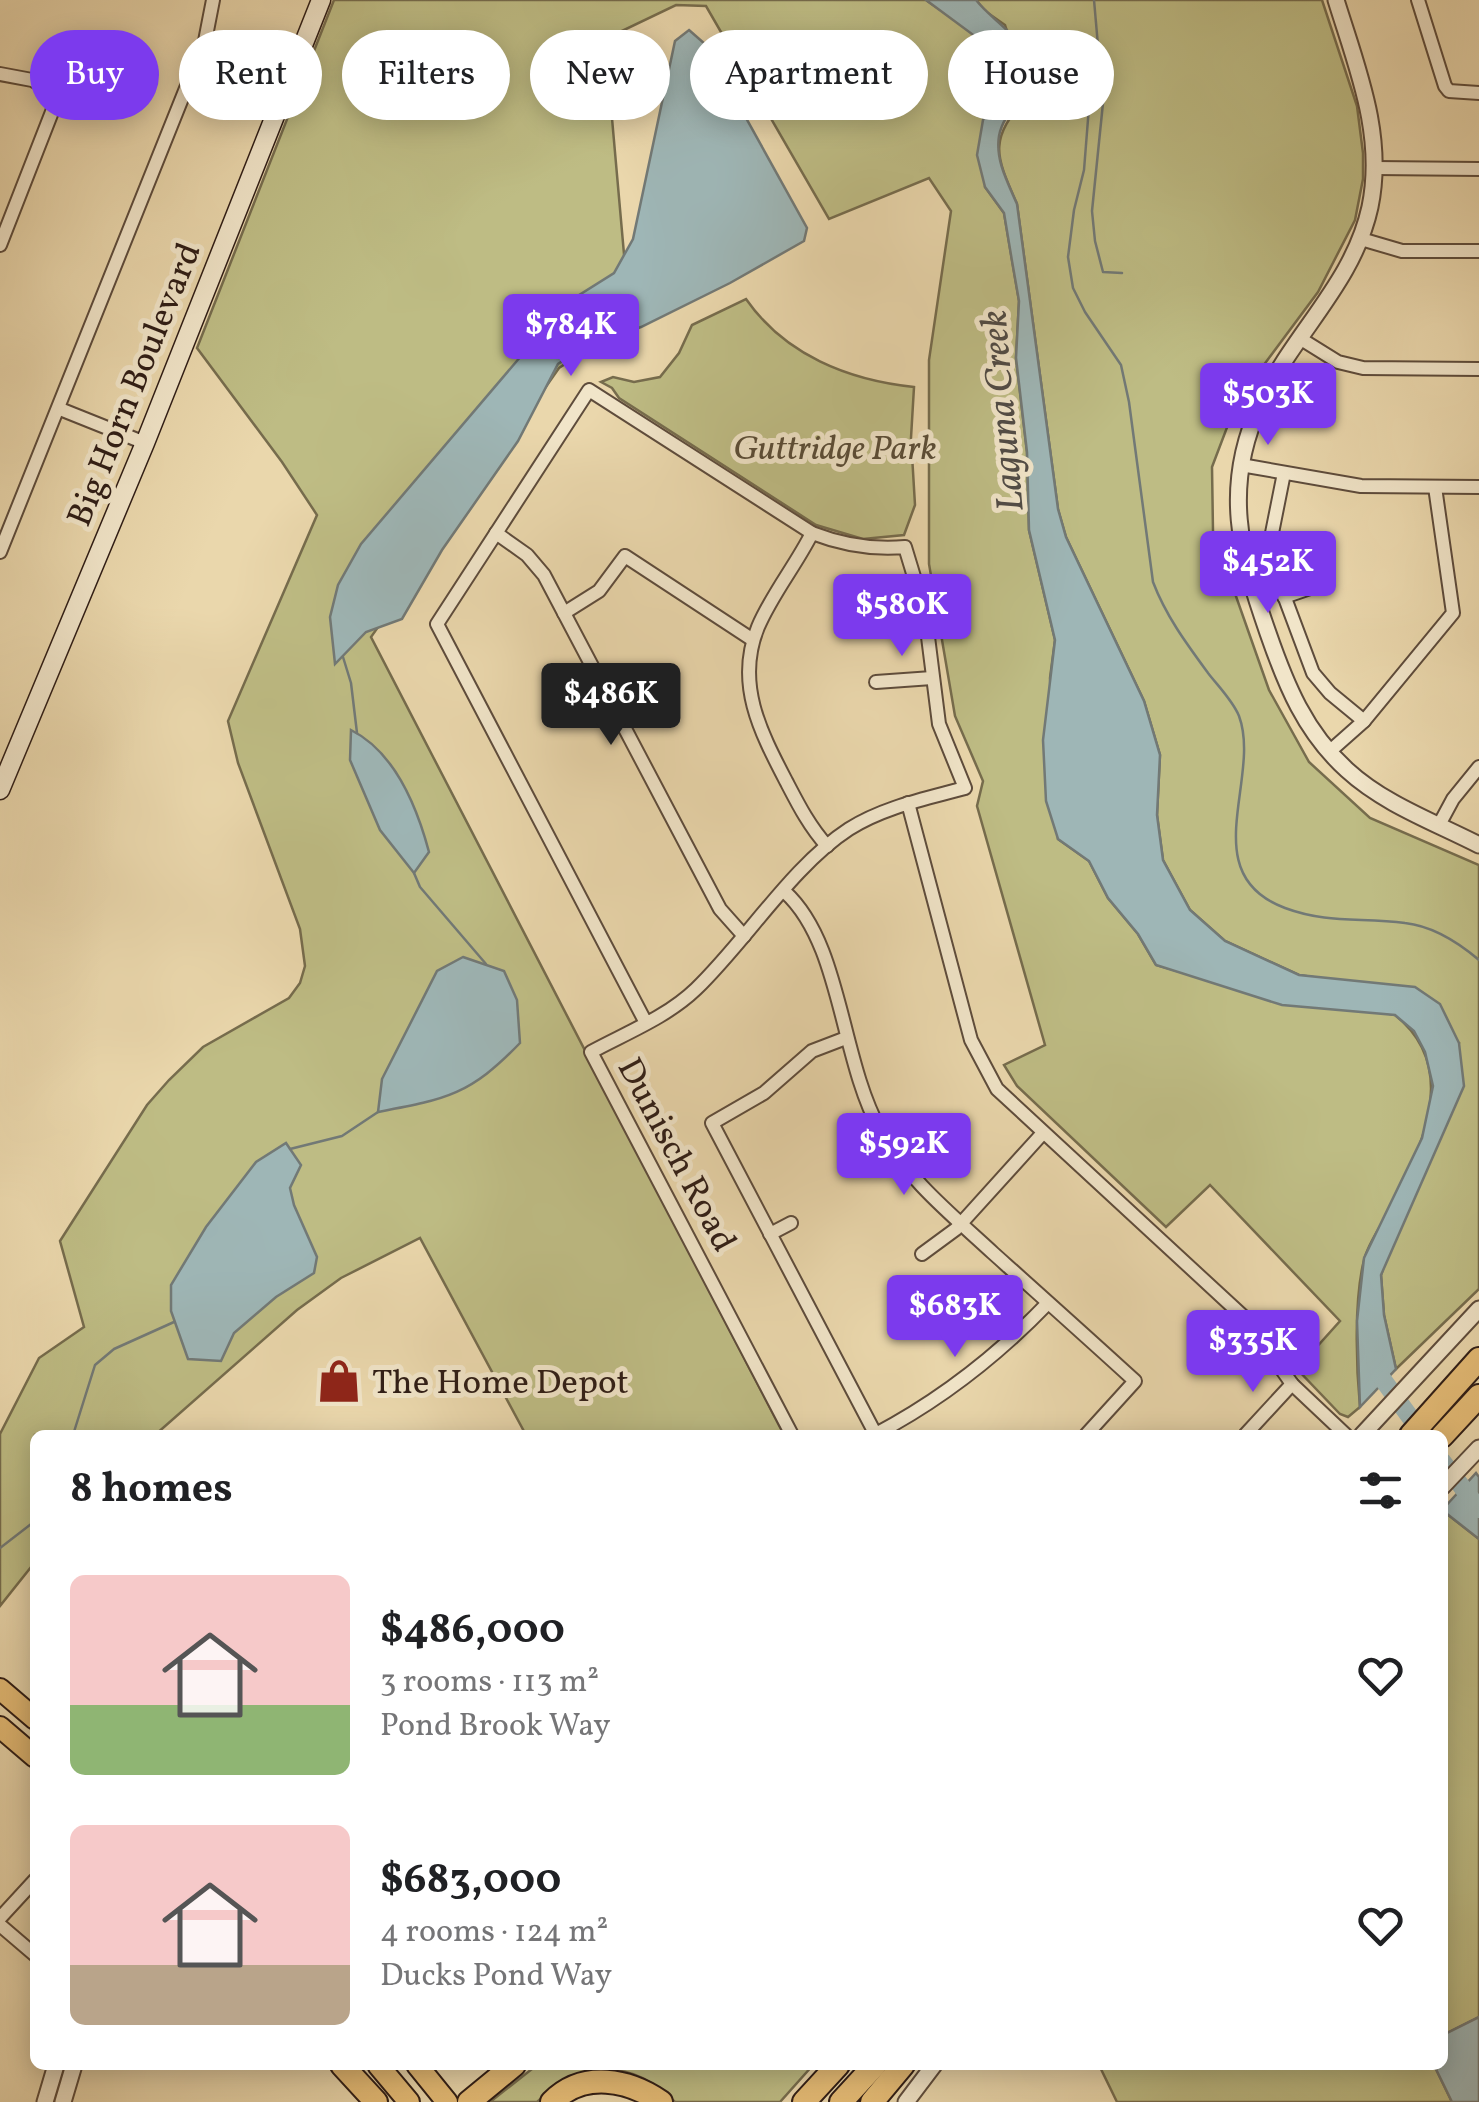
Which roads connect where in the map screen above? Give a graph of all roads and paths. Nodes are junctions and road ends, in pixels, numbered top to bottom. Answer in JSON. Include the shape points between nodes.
{"nodes":[{"id":1,"x":213,"y":0,"type":"edge"},
{"id":2,"x":321,"y":0,"type":"edge"},
{"id":3,"x":1336,"y":0,"type":"edge"},
{"id":4,"x":1418,"y":0,"type":"edge"},
{"id":5,"x":0,"y":74,"type":"edge"},
{"id":6,"x":1479,"y":93,"type":"edge"},
{"id":7,"x":1374,"y":168,"type":"junction"},
{"id":8,"x":1479,"y":169,"type":"edge"},
{"id":9,"x":1361,"y":239,"type":"junction"},
{"id":10,"x":0,"y":245,"type":"edge"},
{"id":11,"x":1479,"y":251,"type":"edge"},
{"id":12,"x":1301,"y":340,"type":"junction"},
{"id":13,"x":1479,"y":369,"type":"edge"},
{"id":14,"x":60,"y":409,"type":"junction"},
{"id":15,"x":145,"y":443,"type":"junction"},
{"id":16,"x":1241,"y":465,"type":"junction"},
{"id":17,"x":1284,"y":473,"type":"junction"},
{"id":18,"x":1435,"y":487,"type":"junction"},
{"id":19,"x":1479,"y":487,"type":"edge"},
{"id":20,"x":496,"y":533,"type":"junction"},
{"id":21,"x":812,"y":533,"type":"junction"},
{"id":22,"x":0,"y":552,"type":"edge"},
{"id":23,"x":1320,"y":584,"type":"dead end"},
{"id":24,"x":1284,"y":597,"type":"junction"},
{"id":25,"x":564,"y":613,"type":"junction"},
{"id":26,"x":754,"y":640,"type":"junction"},
{"id":27,"x":932,"y":678,"type":"junction"},
{"id":28,"x":876,"y":682,"type":"dead end"},
{"id":29,"x":1364,"y":721,"type":"junction"},
{"id":30,"x":1330,"y":752,"type":"junction"},
{"id":31,"x":1479,"y":768,"type":"edge"},
{"id":32,"x":0,"y":790,"type":"edge"},
{"id":33,"x":908,"y":803,"type":"junction"},
{"id":34,"x":1439,"y":825,"type":"junction"},
{"id":35,"x":1479,"y":844,"type":"edge"},
{"id":36,"x":827,"y":846,"type":"junction"},
{"id":37,"x":784,"y":892,"type":"junction"},
{"id":38,"x":744,"y":936,"type":"junction"},
{"id":39,"x":646,"y":1023,"type":"junction"},
{"id":40,"x":846,"y":1038,"type":"junction"},
{"id":41,"x":1042,"y":1134,"type":"junction"},
{"id":42,"x":791,"y":1223,"type":"dead end"},
{"id":43,"x":961,"y":1223,"type":"junction"},
{"id":44,"x":770,"y":1234,"type":"junction"},
{"id":45,"x":922,"y":1254,"type":"dead end"},
{"id":46,"x":1048,"y":1303,"type":"junction"},
{"id":47,"x":1479,"y":1309,"type":"edge"},
{"id":48,"x":1479,"y":1359,"type":"edge"},
{"id":49,"x":1292,"y":1384,"type":"junction"},
{"id":50,"x":1479,"y":1396,"type":"edge"},
{"id":51,"x":789,"y":1430,"type":"edge"},
{"id":52,"x":872,"y":1430,"type":"edge"},
{"id":53,"x":883,"y":1430,"type":"edge"},
{"id":54,"x":1091,"y":1430,"type":"edge"},
{"id":55,"x":1250,"y":1430,"type":"edge"},
{"id":56,"x":1341,"y":1430,"type":"edge"},
{"id":57,"x":1366,"y":1430,"type":"edge"},
{"id":58,"x":1416,"y":1430,"type":"edge"},
{"id":59,"x":1448,"y":1430,"type":"edge"},
{"id":60,"x":1479,"y":1448,"type":"edge"},
{"id":61,"x":1448,"y":1482,"type":"edge"},
{"id":62,"x":0,"y":1689,"type":"edge"},
{"id":63,"x":30,"y":1715,"type":"edge"},
{"id":64,"x":0,"y":1726,"type":"edge"},
{"id":65,"x":30,"y":1753,"type":"edge"},
{"id":66,"x":30,"y":1886,"type":"edge"},
{"id":67,"x":0,"y":1922,"type":"edge"},
{"id":68,"x":30,"y":1950,"type":"edge"},
{"id":69,"x":54,"y":2070,"type":"edge"},
{"id":70,"x":63,"y":2070,"type":"edge"},
{"id":71,"x":72,"y":2070,"type":"edge"},
{"id":72,"x":347,"y":2070,"type":"edge"},
{"id":73,"x":382,"y":2070,"type":"edge"},
{"id":74,"x":421,"y":2070,"type":"edge"},
{"id":75,"x":508,"y":2070,"type":"edge"},
{"id":76,"x":833,"y":2070,"type":"edge"},
{"id":77,"x":870,"y":2070,"type":"edge"},
{"id":78,"x":899,"y":2070,"type":"edge"},
{"id":79,"x":930,"y":2070,"type":"edge"},
{"id":80,"x":49,"y":2085,"type":"junction"},
{"id":81,"x":60,"y":2100,"type":"edge"},
{"id":82,"x":44,"y":2102,"type":"edge"},
{"id":83,"x":376,"y":2102,"type":"edge"},
{"id":84,"x":409,"y":2102,"type":"edge"},
{"id":85,"x":447,"y":2102,"type":"edge"},
{"id":86,"x":469,"y":2102,"type":"edge"},
{"id":87,"x":552,"y":2102,"type":"edge"},
{"id":88,"x":662,"y":2102,"type":"edge"},
{"id":89,"x":804,"y":2102,"type":"edge"},
{"id":90,"x":841,"y":2102,"type":"edge"},
{"id":91,"x":872,"y":2102,"type":"edge"},
{"id":92,"x":906,"y":2102,"type":"edge"}],
"edges":[{"from":1,"to":14,"type":"street","via":[[205,41]]},
{"from":2,"to":15,"type":"main road","name":"Big Horn Boulevard"},
{"from":3,"to":7,"type":"street","via":[[1367,100]]},
{"from":4,"to":6,"type":"street","via":[[1445,86]]},
{"from":5,"to":10,"type":"street","via":[[59,94]]},
{"from":7,"to":8,"type":"street"},
{"from":7,"to":9,"type":"street"},
{"from":9,"to":11,"type":"street","via":[[1402,250]]},
{"from":9,"to":12,"type":"street"},
{"from":12,"to":13,"type":"street","via":[[1363,368]]},
{"from":12,"to":16,"type":"street","via":[[1261,402]]},
{"from":14,"to":15,"type":"street"},
{"from":14,"to":22,"type":"street"},
{"from":15,"to":32,"type":"main road","name":"Big Horn Boulevard"},
{"from":16,"to":17,"type":"street"},
{"from":16,"to":30,"type":"street","via":[[1238,518],[1250,583],[1298,710]]},
{"from":17,"to":18,"type":"street","via":[[1350,485]]},
{"from":17,"to":24,"type":"street","via":[[1272,547]]},
{"from":18,"to":19,"type":"street"},
{"from":18,"to":29,"type":"street","via":[[1453,613]]},
{"from":20,"to":21,"type":"street","via":[[589,390]]},
{"from":20,"to":25,"type":"street","via":[[536,564]]},
{"from":20,"to":39,"type":"street","via":[[437,624]]},
{"from":21,"to":26,"type":"street"},
{"from":21,"to":27,"type":"street","via":[[848,545],[904,546],[925,612]]},
{"from":23,"to":24,"type":"street"},
{"from":24,"to":29,"type":"street","via":[[1313,672]]},
{"from":25,"to":26,"type":"street","via":[[599,591],[624,556]]},
{"from":25,"to":38,"type":"street","via":[[720,909]]},
{"from":26,"to":36,"type":"street","via":[[748,672],[753,714],[806,820]]},
{"from":27,"to":28,"type":"street"},
{"from":27,"to":33,"type":"street","name":"Dunisch Road","via":[[940,724],[964,788]]},
{"from":29,"to":30,"type":"street"},
{"from":30,"to":34,"type":"street","via":[[1366,786]]},
{"from":31,"to":34,"type":"street"},
{"from":33,"to":36,"type":"street","name":"Dunisch Road","via":[[865,820]]},
{"from":33,"to":41,"type":"street","via":[[979,1059],[1010,1104]]},
{"from":34,"to":35,"type":"street"},
{"from":36,"to":37,"type":"street","name":"Dunisch Road"},
{"from":37,"to":38,"type":"street","name":"Dunisch Road"},
{"from":37,"to":40,"type":"street","via":[[804,910],[820,940]]},
{"from":38,"to":39,"type":"street","name":"Dunisch Road","via":[[696,989]]},
{"from":39,"to":51,"type":"street","name":"Dunisch Road","via":[[591,1052]]},
{"from":40,"to":43,"type":"street","via":[[881,1132],[913,1176]]},
{"from":40,"to":44,"type":"street","via":[[812,1051],[764,1093],[712,1123]]},
{"from":41,"to":43,"type":"street"},
{"from":41,"to":49,"type":"street","via":[[1247,1320]]},
{"from":42,"to":44,"type":"street"},
{"from":43,"to":45,"type":"street"},
{"from":43,"to":46,"type":"street"},
{"from":44,"to":52,"type":"street"},
{"from":46,"to":53,"type":"street","via":[[965,1380]]},
{"from":46,"to":54,"type":"street","via":[[1135,1381]]},
{"from":47,"to":57,"type":"street"},
{"from":48,"to":58,"type":"highway"},
{"from":49,"to":55,"type":"street"},
{"from":49,"to":56,"type":"street"},
{"from":50,"to":59,"type":"highway"},
{"from":60,"to":61,"type":"street"},
{"from":62,"to":63,"type":"main road"},
{"from":64,"to":65,"type":"main road"},
{"from":66,"to":67,"type":"street"},
{"from":67,"to":68,"type":"street"},
{"from":69,"to":80,"type":"street"},
{"from":70,"to":81,"type":"street"},
{"from":71,"to":81,"type":"street"},
{"from":72,"to":83,"type":"highway"},
{"from":73,"to":84,"type":"main road"},
{"from":74,"to":85,"type":"main road"},
{"from":75,"to":86,"type":"highway"},
{"from":76,"to":89,"type":"highway"},
{"from":77,"to":90,"type":"highway"},
{"from":78,"to":91,"type":"highway"},
{"from":79,"to":92,"type":"street"},
{"from":80,"to":81,"type":"street"},
{"from":80,"to":82,"type":"street"},
{"from":87,"to":88,"type":"highway","via":[[583,2084],[611,2080],[638,2086]]}]}
